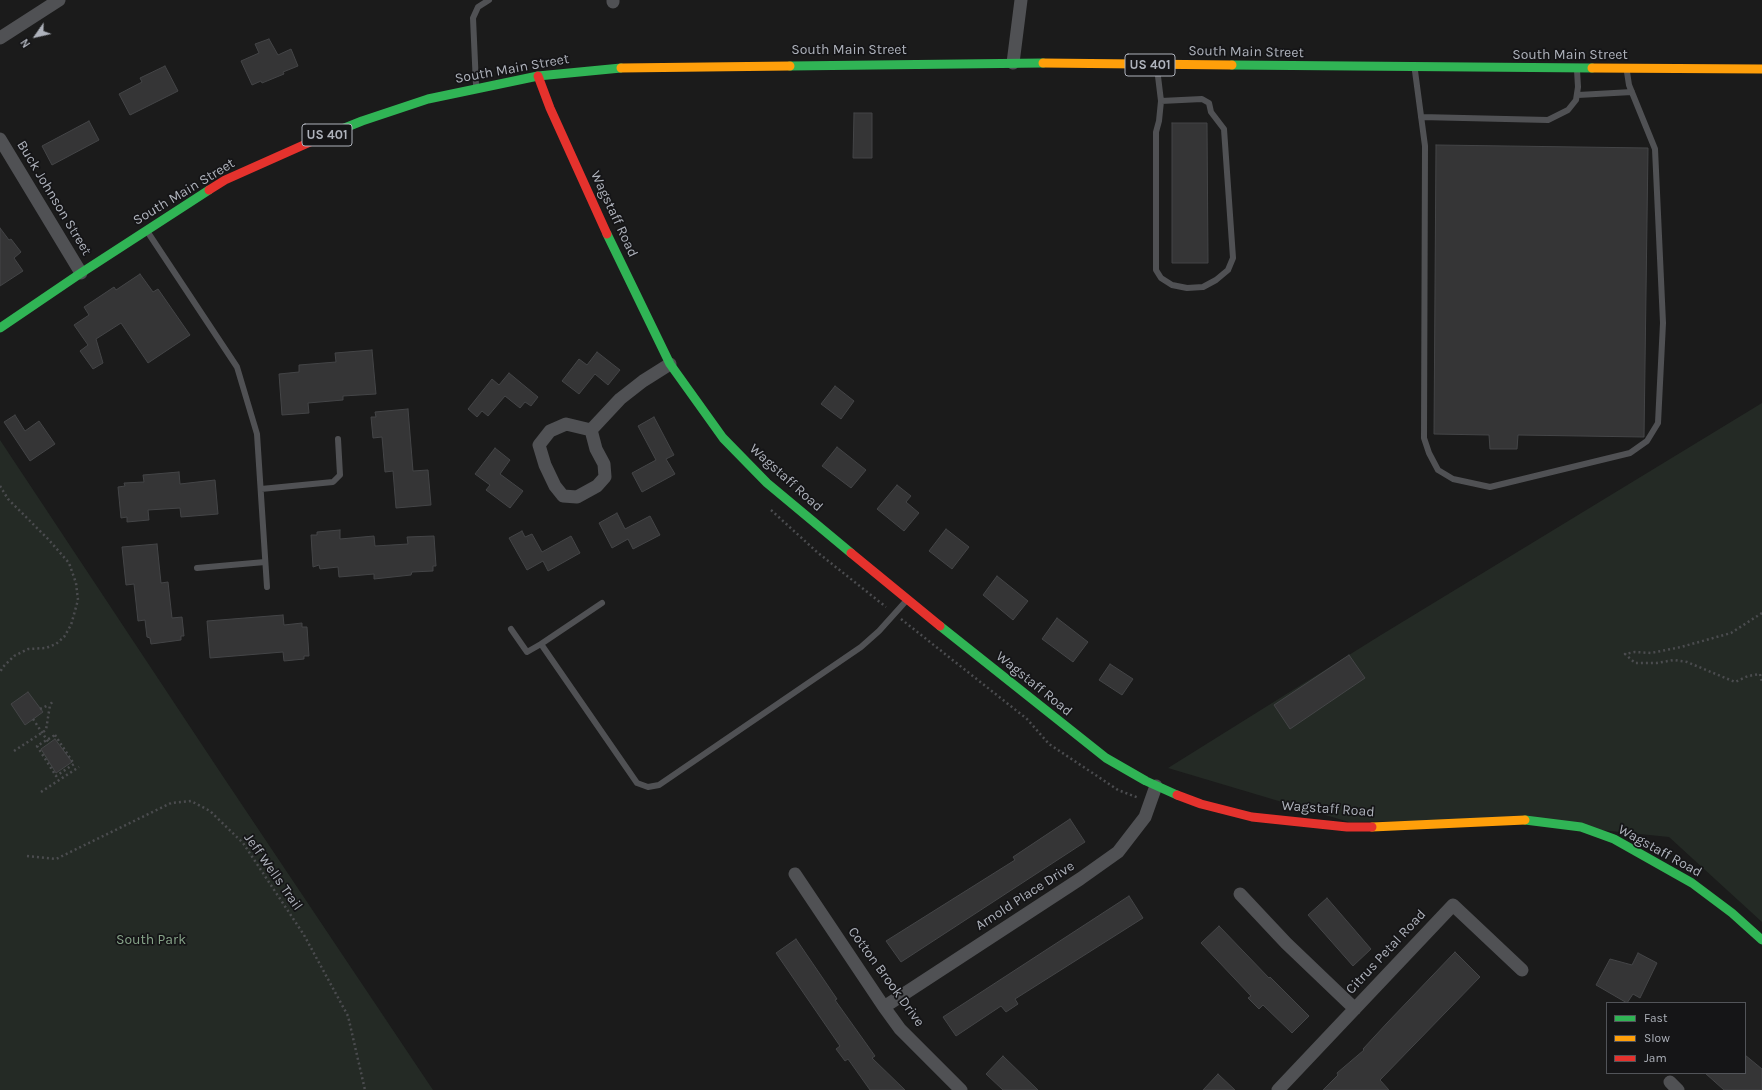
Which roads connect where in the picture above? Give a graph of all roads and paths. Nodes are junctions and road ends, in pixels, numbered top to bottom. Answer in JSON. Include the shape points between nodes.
{"nodes":[{"id":1,"x":59,"y":0,"type":"edge"},
{"id":2,"x":489,"y":0,"type":"edge"},
{"id":3,"x":1021,"y":0,"type":"edge"},
{"id":4,"x":0,"y":38,"type":"edge"},
{"id":5,"x":1013,"y":63,"type":"junction"},
{"id":6,"x":1157,"y":65,"type":"junction"},
{"id":7,"x":1415,"y":67,"type":"junction"},
{"id":8,"x":1577,"y":69,"type":"junction"},
{"id":9,"x":1626,"y":69,"type":"junction"},
{"id":10,"x":1762,"y":69,"type":"edge"},
{"id":11,"x":538,"y":76,"type":"junction"},
{"id":12,"x":476,"y":88,"type":"junction"},
{"id":13,"x":1632,"y":92,"type":"junction"},
{"id":14,"x":1578,"y":95,"type":"junction"},
{"id":15,"x":1161,"y":101,"type":"junction"},
{"id":16,"x":1421,"y":118,"type":"junction"},
{"id":17,"x":0,"y":140,"type":"edge"},
{"id":18,"x":147,"y":231,"type":"junction"},
{"id":19,"x":81,"y":273,"type":"junction"},
{"id":20,"x":0,"y":328,"type":"edge"},
{"id":21,"x":670,"y":364,"type":"junction"},
{"id":22,"x":590,"y":430,"type":"junction"},
{"id":23,"x":338,"y":439,"type":"dead end"},
{"id":24,"x":0,"y":486,"type":"edge"},
{"id":25,"x":261,"y":489,"type":"junction"},
{"id":26,"x":768,"y":506,"type":"dead end"},
{"id":27,"x":265,"y":562,"type":"junction"},
{"id":28,"x":197,"y":568,"type":"dead end"},
{"id":29,"x":267,"y":587,"type":"dead end"},
{"id":30,"x":907,"y":600,"type":"junction"},
{"id":31,"x":880,"y":602,"type":"dead end"},
{"id":32,"x":602,"y":603,"type":"dead end"},
{"id":33,"x":1762,"y":613,"type":"edge"},
{"id":34,"x":905,"y":622,"type":"dead end"},
{"id":35,"x":512,"y":628,"type":"dead end"},
{"id":36,"x":540,"y":644,"type":"junction"},
{"id":37,"x":0,"y":672,"type":"edge"},
{"id":38,"x":1762,"y":682,"type":"edge"},
{"id":39,"x":53,"y":701,"type":"dead end"},
{"id":40,"x":50,"y":705,"type":"junction"},
{"id":41,"x":40,"y":709,"type":"dead end"},
{"id":42,"x":33,"y":719,"type":"dead end"},
{"id":43,"x":42,"y":732,"type":"junction"},
{"id":44,"x":47,"y":739,"type":"junction"},
{"id":45,"x":50,"y":743,"type":"dead end"},
{"id":46,"x":14,"y":751,"type":"dead end"},
{"id":47,"x":67,"y":767,"type":"junction"},
{"id":48,"x":79,"y":767,"type":"dead end"},
{"id":49,"x":71,"y":772,"type":"junction"},
{"id":50,"x":1156,"y":786,"type":"junction"},
{"id":51,"x":41,"y":792,"type":"dead end"},
{"id":52,"x":1131,"y":796,"type":"dead end"},
{"id":53,"x":27,"y":856,"type":"dead end"},
{"id":54,"x":795,"y":874,"type":"dead end"},
{"id":55,"x":1240,"y":894,"type":"dead end"},
{"id":56,"x":1762,"y":940,"type":"edge"},
{"id":57,"x":1522,"y":970,"type":"dead end"},
{"id":58,"x":884,"y":1007,"type":"junction"},
{"id":59,"x":1355,"y":1009,"type":"junction"},
{"id":60,"x":365,"y":1090,"type":"edge"},
{"id":61,"x":961,"y":1090,"type":"edge"},
{"id":62,"x":1278,"y":1090,"type":"edge"}],
"edges":[{"from":1,"to":4,"type":"street"},
{"from":2,"to":12,"type":"lane","via":[[478,7],[473,18]]},
{"from":3,"to":5,"type":"street"},
{"from":5,"to":6,"type":"main road","name":"South Main Street","number":"US 401"},
{"from":5,"to":11,"type":"main road","name":"South Main Street","number":"US 401","via":[[620,68]]},
{"from":6,"to":7,"type":"main road","name":"South Main Street","number":"US 401"},
{"from":6,"to":15,"type":"lane"},
{"from":7,"to":8,"type":"main road","name":"South Main Street","number":"US 401"},
{"from":7,"to":16,"type":"lane"},
{"from":8,"to":9,"type":"main road","name":"South Main Street","number":"US 401"},
{"from":8,"to":14,"type":"lane"},
{"from":9,"to":10,"type":"main road","name":"South Main Street","number":"US 401"},
{"from":9,"to":13,"type":"lane"},
{"from":11,"to":12,"type":"main road","name":"South Main Street","number":"US 401"},
{"from":11,"to":21,"type":"main road","name":"Wagstaff Road","via":[[603,226]]},
{"from":12,"to":18,"type":"main road","name":"South Main Street","number":"US 401","via":[[428,99],[314,140],[225,180]]},
{"from":13,"to":14,"type":"lane"},
{"from":13,"to":16,"type":"lane","via":[[1655,149],[1664,323],[1658,423],[1648,441],[1630,453],[1490,487],[1453,479],[1438,470],[1424,438],[1425,146]]},
{"from":14,"to":16,"type":"lane","via":[[1568,110],[1548,120]]},
{"from":15,"to":15,"type":"lane","via":[[1202,99],[1209,103],[1211,112],[1224,129],[1233,258],[1228,270],[1203,287],[1187,288],[1172,285],[1161,278],[1156,270],[1157,129]]},
{"from":17,"to":19,"type":"street","name":"Buck Johnson Street"},
{"from":18,"to":19,"type":"main road","name":"South Main Street","number":"US 401"},
{"from":18,"to":25,"type":"lane","via":[[237,367],[257,434]]},
{"from":19,"to":20,"type":"main road","name":"South Main Street","number":"US 401"},
{"from":21,"to":22,"type":"street","via":[[620,399]]},
{"from":21,"to":30,"type":"main road","name":"Wagstaff Road","via":[[723,438],[767,483]]},
{"from":22,"to":22,"type":"street","via":[[566,424],[550,431],[539,445],[545,465],[563,496],[577,497],[597,486],[605,477],[604,464]]},
{"from":23,"to":25,"type":"lane","via":[[340,475],[333,482]]},
{"from":24,"to":37,"type":"path","via":[[8,499],[69,563],[76,583],[78,600],[71,625],[64,637],[46,648],[28,649],[14,656]]},
{"from":25,"to":27,"type":"lane"},
{"from":26,"to":31,"type":"path","via":[[816,552]]},
{"from":27,"to":28,"type":"lane"},
{"from":27,"to":29,"type":"lane"},
{"from":30,"to":36,"type":"lane","via":[[861,647],[659,785],[648,787],[637,783]]},
{"from":30,"to":50,"type":"main road","name":"Wagstaff Road","via":[[1100,754]]},
{"from":32,"to":36,"type":"lane"},
{"from":33,"to":38,"type":"path","via":[[1731,633],[1681,647],[1625,654],[1635,663],[1674,660],[1687,662],[1735,682],[1760,674]]},
{"from":34,"to":52,"type":"path","via":[[1027,719],[1049,744]]},
{"from":35,"to":36,"type":"lane","via":[[527,652]]},
{"from":39,"to":40,"type":"path"},
{"from":40,"to":41,"type":"path"},
{"from":40,"to":43,"type":"path","via":[[46,730]]},
{"from":42,"to":43,"type":"path"},
{"from":43,"to":44,"type":"path"},
{"from":43,"to":46,"type":"path"},
{"from":44,"to":45,"type":"path"},
{"from":44,"to":47,"type":"path","via":[[55,734],[74,764]]},
{"from":44,"to":47,"type":"path","via":[[37,746],[56,776]]},
{"from":47,"to":49,"type":"path"},
{"from":48,"to":49,"type":"path"},
{"from":49,"to":51,"type":"path"},
{"from":50,"to":56,"type":"main road","name":"Wagstaff Road","via":[[1208,806],[1252,817],[1300,823],[1390,827],[1528,820],[1581,827],[1614,839],[1692,883]]},
{"from":50,"to":58,"type":"street","name":"Arnold Place Drive","via":[[1145,817],[1118,852]]},
{"from":53,"to":60,"type":"path","name":"Jeff Wells Trail","via":[[56,859],[171,803],[191,801],[210,812],[243,843],[304,935],[348,1016]]},
{"from":54,"to":58,"type":"street","name":"Cotton Brook Drive"},
{"from":55,"to":59,"type":"street","via":[[1286,943]]},
{"from":57,"to":59,"type":"street","name":"Citrus Petal Road","via":[[1453,905]]},
{"from":58,"to":61,"type":"street","name":"Cotton Brook Drive","via":[[900,1029]]},
{"from":59,"to":62,"type":"street","name":"Citrus Petal Road"}]}
